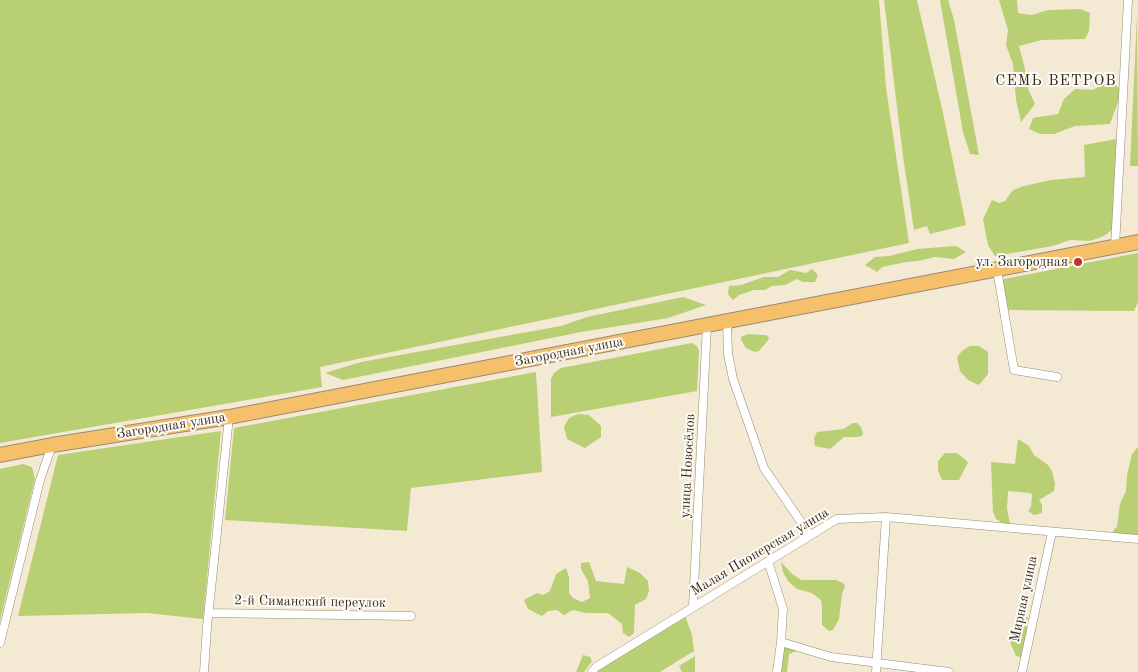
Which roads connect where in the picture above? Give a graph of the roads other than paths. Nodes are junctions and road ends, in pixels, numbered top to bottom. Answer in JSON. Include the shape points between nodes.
{"nodes":[{"id":1,"x":1128,"y":0,"type":"edge"},
{"id":2,"x":1138,"y":242,"type":"edge"},
{"id":3,"x":1115,"y":246,"type":"junction"},
{"id":4,"x":997,"y":270,"type":"junction"},
{"id":5,"x":727,"y":321,"type":"junction"},
{"id":6,"x":707,"y":325,"type":"junction"},
{"id":7,"x":1057,"y":377,"type":"dead end"},
{"id":8,"x":229,"y":417,"type":"junction"},
{"id":9,"x":52,"y":445,"type":"junction"},
{"id":10,"x":0,"y":455,"type":"edge"},
{"id":11,"x":886,"y":517,"type":"junction"},
{"id":12,"x":1052,"y":532,"type":"junction"},
{"id":13,"x":810,"y":535,"type":"junction"},
{"id":14,"x":1138,"y":540,"type":"edge"},
{"id":15,"x":768,"y":561,"type":"junction"},
{"id":16,"x":693,"y":608,"type":"junction"},
{"id":17,"x":209,"y":613,"type":"junction"},
{"id":18,"x":411,"y":616,"type":"dead end"},
{"id":19,"x":781,"y":642,"type":"junction"},
{"id":20,"x":0,"y":643,"type":"edge"},
{"id":21,"x":878,"y":662,"type":"junction"},
{"id":22,"x":204,"y":672,"type":"edge"},
{"id":23,"x":592,"y":672,"type":"edge"},
{"id":24,"x":777,"y":672,"type":"edge"},
{"id":25,"x":876,"y":672,"type":"edge"},
{"id":26,"x":949,"y":672,"type":"edge"},
{"id":27,"x":1022,"y":672,"type":"edge"}],
"edges":[{"from":1,"to":3,"type":"street"},
{"from":2,"to":3,"type":"highway","name":"Загородная улица"},
{"from":3,"to":4,"type":"highway","name":"Загородная улица"},
{"from":4,"to":5,"type":"highway","name":"Загородная улица"},
{"from":4,"to":7,"type":"street","via":[[1014,370]]},
{"from":5,"to":6,"type":"highway","name":"Загородная улица"},
{"from":5,"to":13,"type":"street","via":[[733,380],[764,468]]},
{"from":6,"to":8,"type":"highway","name":"Загородная улица"},
{"from":6,"to":16,"type":"street","name":"улица Новосёлов"},
{"from":8,"to":9,"type":"highway","name":"Загородная улица"},
{"from":8,"to":17,"type":"street"},
{"from":9,"to":10,"type":"highway","name":"Загородная улица"},
{"from":9,"to":20,"type":"street","via":[[40,480]]},
{"from":11,"to":12,"type":"street","name":"Малая Пионерская улица"},
{"from":11,"to":13,"type":"street","name":"Малая Пионерская улица","via":[[837,519]]},
{"from":11,"to":21,"type":"street"},
{"from":12,"to":14,"type":"street","name":"Малая Пионерская улица"},
{"from":12,"to":27,"type":"street","name":"Мирная улица"},
{"from":13,"to":15,"type":"street","name":"Малая Пионерская улица"},
{"from":15,"to":16,"type":"street","name":"Малая Пионерская улица"},
{"from":15,"to":19,"type":"street","via":[[783,608]]},
{"from":16,"to":23,"type":"street","name":"Малая Пионерская улица"},
{"from":17,"to":18,"type":"street","name":"2-й Симанский переулок"},
{"from":17,"to":22,"type":"street"},
{"from":19,"to":21,"type":"street","via":[[831,656]]},
{"from":19,"to":24,"type":"street"},
{"from":21,"to":25,"type":"street"},
{"from":21,"to":26,"type":"street"}]}
